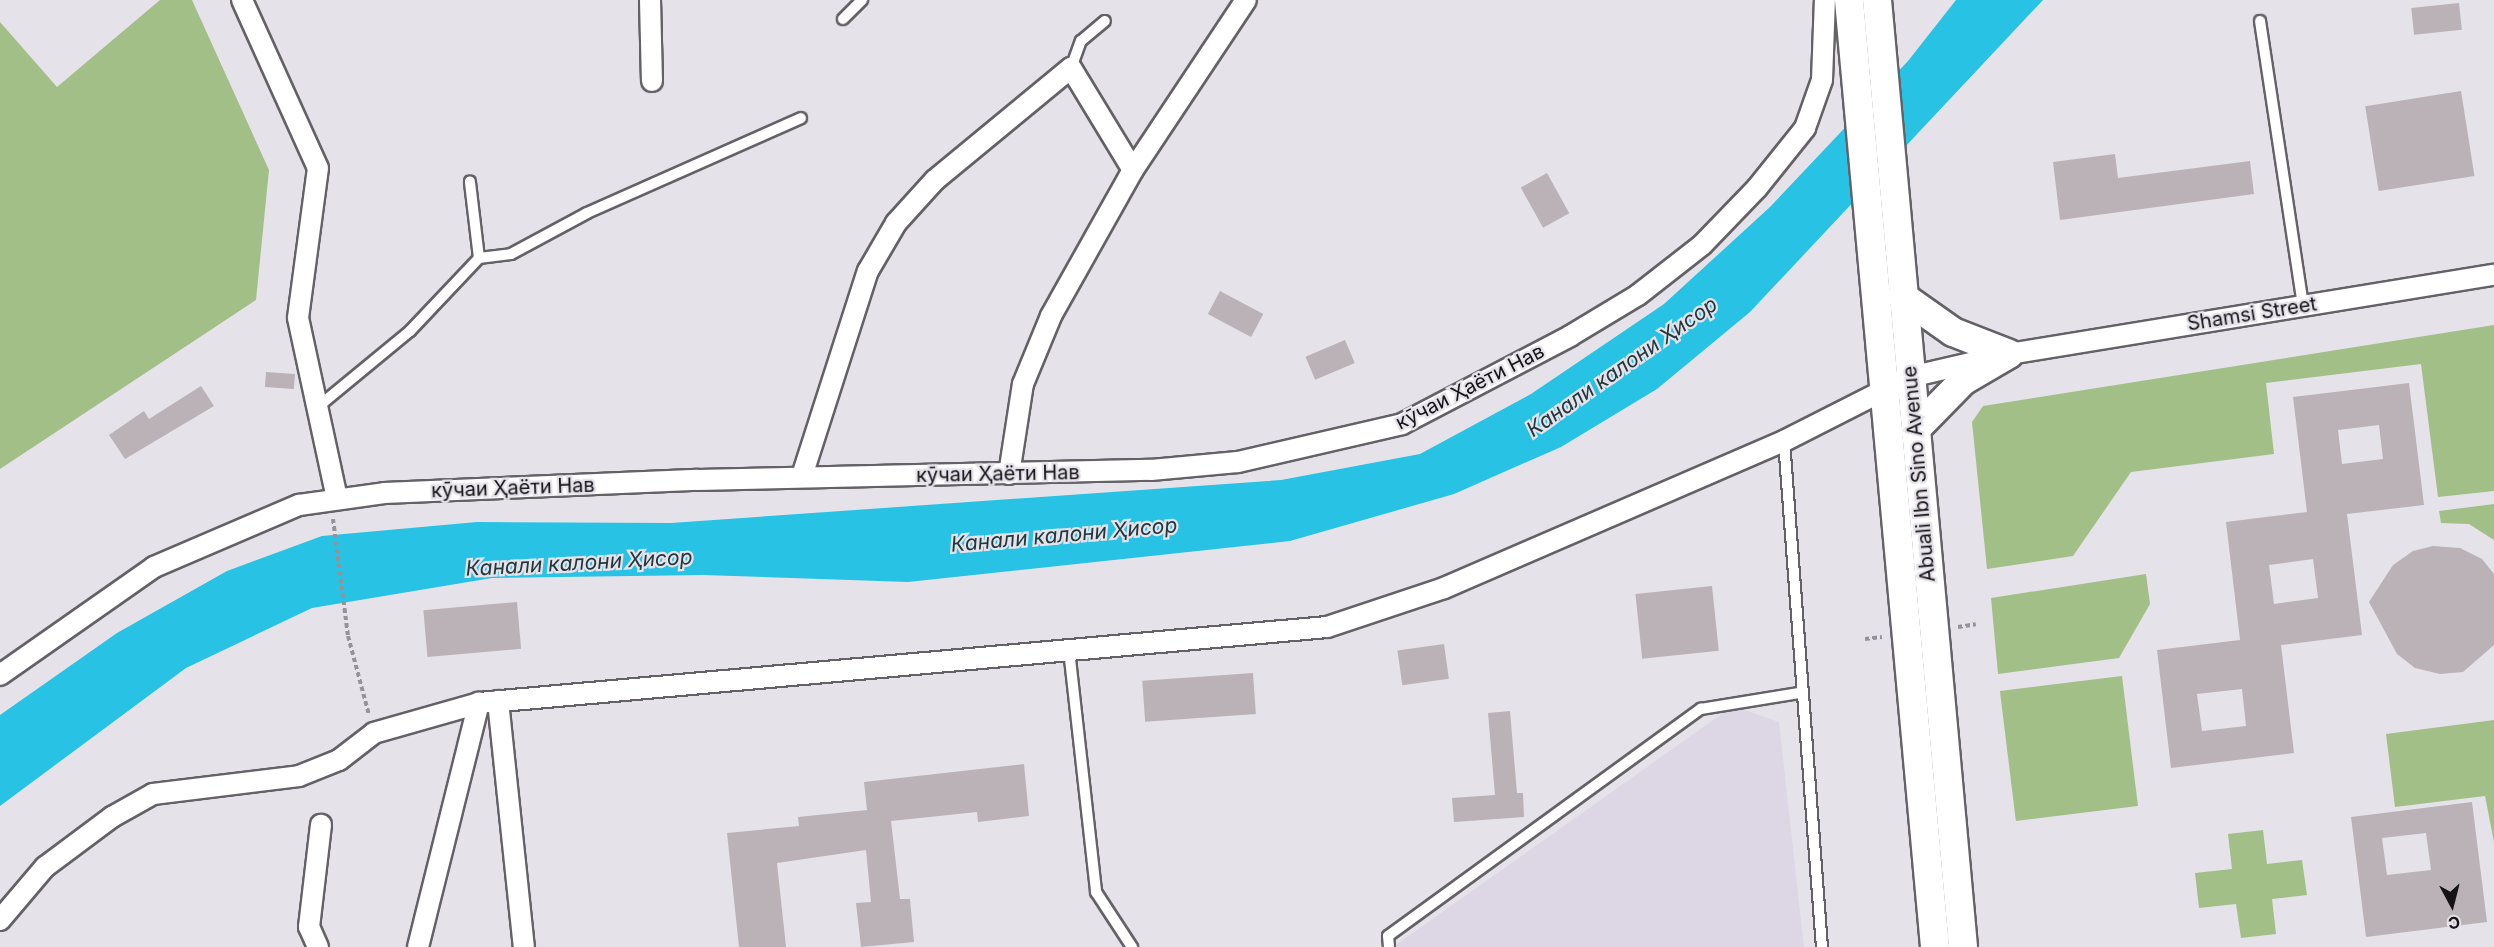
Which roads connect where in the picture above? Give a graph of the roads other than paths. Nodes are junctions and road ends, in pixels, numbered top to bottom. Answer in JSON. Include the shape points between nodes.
{"nodes":[{"id":1,"x":242,"y":0,"type":"edge"},
{"id":2,"x":650,"y":0,"type":"edge"},
{"id":3,"x":862,"y":0,"type":"edge"},
{"id":4,"x":1246,"y":0,"type":"edge"},
{"id":5,"x":1825,"y":0,"type":"edge"},
{"id":6,"x":1850,"y":0,"type":"edge"},
{"id":7,"x":1876,"y":0,"type":"edge"},
{"id":8,"x":843,"y":19,"type":"dead end"},
{"id":9,"x":1106,"y":21,"type":"dead end"},
{"id":10,"x":2260,"y":21,"type":"dead end"},
{"id":11,"x":1071,"y":68,"type":"junction"},
{"id":12,"x":652,"y":81,"type":"dead end"},
{"id":13,"x":801,"y":117,"type":"dead end"},
{"id":14,"x":1133,"y":170,"type":"junction"},
{"id":15,"x":470,"y":182,"type":"dead end"},
{"id":16,"x":479,"y":258,"type":"junction"},
{"id":17,"x":2494,"y":275,"type":"edge"},
{"id":18,"x":1901,"y":283,"type":"junction"},
{"id":19,"x":2303,"y":306,"type":"junction"},
{"id":20,"x":2009,"y":354,"type":"junction"},
{"id":21,"x":1910,"y":377,"type":"junction"},
{"id":22,"x":1881,"y":388,"type":"junction"},
{"id":23,"x":319,"y":406,"type":"junction"},
{"id":24,"x":1915,"y":430,"type":"junction"},
{"id":25,"x":1784,"y":441,"type":"junction"},
{"id":26,"x":1009,"y":474,"type":"junction"},
{"id":27,"x":802,"y":476,"type":"junction"},
{"id":28,"x":335,"y":507,"type":"junction"},
{"id":29,"x":1069,"y":650,"type":"junction"},
{"id":30,"x":0,"y":675,"type":"edge"},
{"id":31,"x":1799,"y":693,"type":"junction"},
{"id":32,"x":489,"y":702,"type":"junction"},
{"id":33,"x":321,"y":825,"type":"dead end"},
{"id":34,"x":0,"y":920,"type":"edge"},
{"id":35,"x":318,"y":947,"type":"edge"},
{"id":36,"x":418,"y":947,"type":"edge"},
{"id":37,"x":524,"y":947,"type":"edge"},
{"id":38,"x":1132,"y":947,"type":"edge"},
{"id":39,"x":1389,"y":947,"type":"edge"},
{"id":40,"x":1822,"y":947,"type":"edge"},
{"id":41,"x":1935,"y":947,"type":"edge"},
{"id":42,"x":1964,"y":947,"type":"edge"}],
"edges":[{"from":1,"to":23,"type":"street","via":[[318,168],[298,318]]},
{"from":2,"to":12,"type":"street"},
{"from":3,"to":8,"type":"lane"},
{"from":4,"to":14,"type":"street"},
{"from":5,"to":26,"type":"street","name":"кӯчаи Ҳаёти Нав","via":[[1822,80],[1805,128],[1782,160],[1702,244],[1638,295],[1570,336],[1402,424],[1320,445],[1238,462],[1151,470]]},
{"from":6,"to":22,"type":"main road","name":"Abuali Ibn Sino Avenue"},
{"from":7,"to":18,"type":"main road","name":"Abuali Ibn Sino Avenue"},
{"from":9,"to":11,"type":"lane","via":[[1081,40]]},
{"from":10,"to":19,"type":"lane"},
{"from":11,"to":14,"type":"street"},
{"from":11,"to":27,"type":"street","via":[[980,139],[896,223],[868,271]]},
{"from":13,"to":16,"type":"lane","via":[[587,213],[511,254]]},
{"from":14,"to":26,"type":"street","via":[[1051,316],[1023,384]]},
{"from":15,"to":16,"type":"lane"},
{"from":16,"to":23,"type":"lane","via":[[410,331]]},
{"from":17,"to":19,"type":"street","name":"Shamsi Street"},
{"from":18,"to":20,"type":"main road","via":[[1953,332]]},
{"from":18,"to":21,"type":"main road","name":"Abuali Ibn Sino Avenue"},
{"from":19,"to":20,"type":"street","name":"Shamsi Street"},
{"from":20,"to":21,"type":"street","name":"Shamsi Street"},
{"from":20,"to":24,"type":"main road","via":[[1963,381]]},
{"from":21,"to":22,"type":"street","name":"Shamsi Street"},
{"from":21,"to":24,"type":"main road","name":"Abuali Ibn Sino Avenue"},
{"from":22,"to":25,"type":"street","name":"Shamsi Street"},
{"from":22,"to":41,"type":"main road","name":"Abuali Ibn Sino Avenue"},
{"from":23,"to":28,"type":"street"},
{"from":24,"to":42,"type":"main road","name":"Abuali Ibn Sino Avenue"},
{"from":25,"to":29,"type":"street","name":"Shamsi Street","via":[[1444,588],[1327,627]]},
{"from":25,"to":31,"type":"lane"},
{"from":26,"to":27,"type":"street","name":"кӯчаи Ҳаёти Нав"},
{"from":27,"to":28,"type":"street","name":"кӯчаи Ҳаёти Нав"},
{"from":28,"to":30,"type":"street","name":"кӯчаи Ҳаёти Нав","via":[[264,518],[154,567]]},
{"from":29,"to":32,"type":"street","name":"Shamsi Street"},
{"from":29,"to":38,"type":"lane","via":[[1096,892]]},
{"from":31,"to":39,"type":"lane","via":[[1701,709],[1388,936]]},
{"from":31,"to":40,"type":"lane"},
{"from":32,"to":34,"type":"street","name":"Shamsi Street","via":[[374,733],[339,760],[299,776],[153,794],[112,817],[45,867]]},
{"from":32,"to":36,"type":"street"},
{"from":32,"to":37,"type":"street"},
{"from":33,"to":35,"type":"street","via":[[309,927]]}]}
